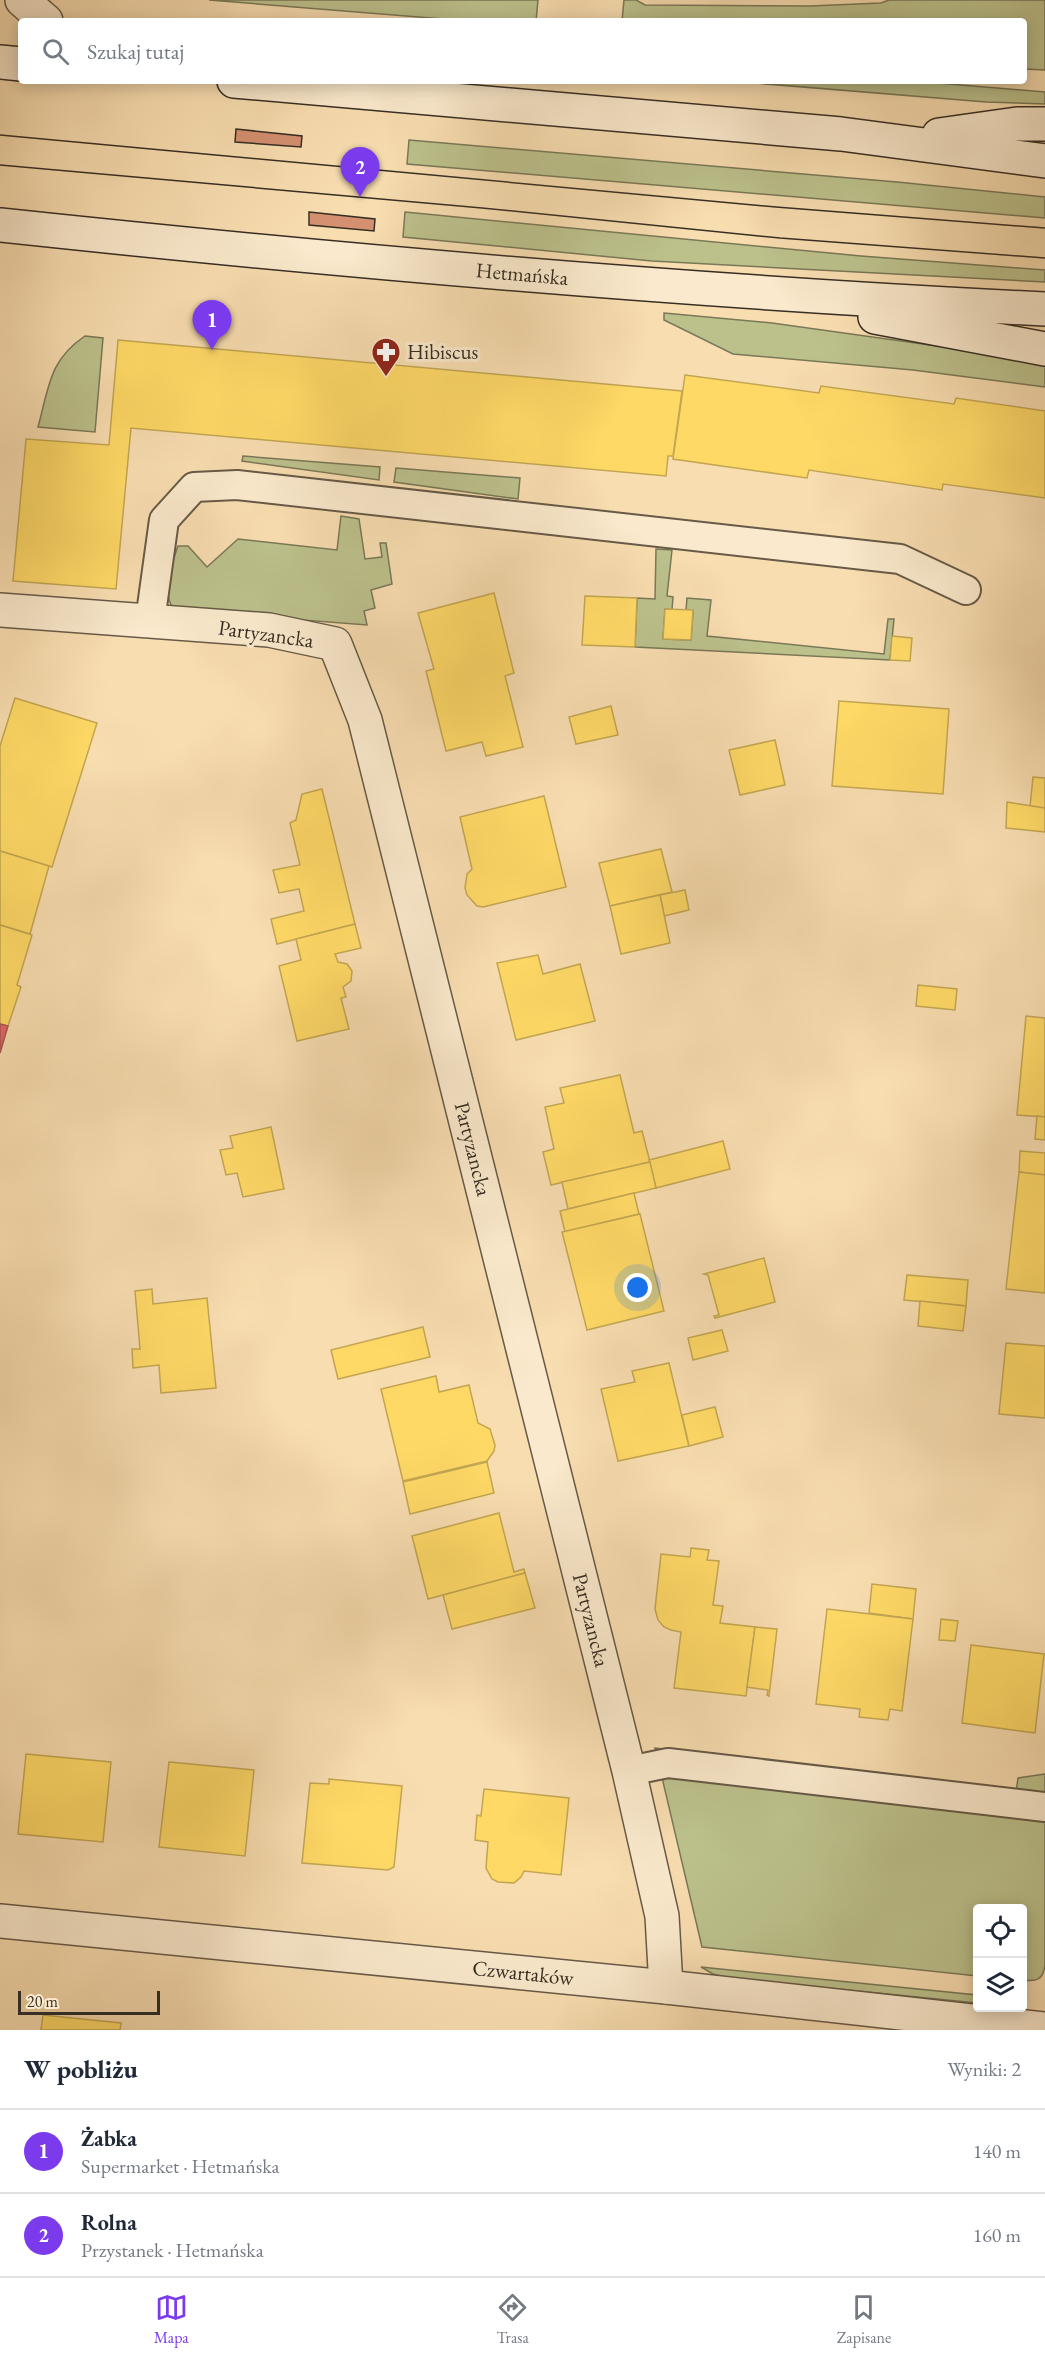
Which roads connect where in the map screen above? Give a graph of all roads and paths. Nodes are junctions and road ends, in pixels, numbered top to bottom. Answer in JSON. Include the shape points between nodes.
{"nodes":[{"id":1,"x":22,"y":0,"type":"edge"},
{"id":2,"x":43,"y":18,"type":"edge"},
{"id":3,"x":0,"y":62,"type":"edge"},
{"id":4,"x":18,"y":64,"type":"edge"},
{"id":5,"x":268,"y":84,"type":"edge"},
{"id":6,"x":1045,"y":124,"type":"edge"},
{"id":7,"x":897,"y":140,"type":"junction"},
{"id":8,"x":1045,"y":161,"type":"edge"},
{"id":9,"x":0,"y":225,"type":"edge"},
{"id":10,"x":755,"y":293,"type":"junction"},
{"id":11,"x":1045,"y":309,"type":"edge"},
{"id":12,"x":1045,"y":349,"type":"edge"},
{"id":13,"x":966,"y":590,"type":"dead end"},
{"id":14,"x":0,"y":610,"type":"edge"},
{"id":15,"x":150,"y":621,"type":"junction"},
{"id":16,"x":629,"y":1771,"type":"junction"},
{"id":17,"x":1045,"y":1807,"type":"edge"},
{"id":18,"x":0,"y":1921,"type":"edge"},
{"id":19,"x":666,"y":1987,"type":"junction"},
{"id":20,"x":1045,"y":2029,"type":"edge"}],
"edges":[{"from":1,"to":2,"type":"street"},
{"from":3,"to":4,"type":"street"},
{"from":5,"to":7,"type":"street"},
{"from":6,"to":7,"type":"street","via":[[1017,124]]},
{"from":7,"to":8,"type":"street"},
{"from":9,"to":10,"type":"street","name":"Hetmańska","via":[[340,259]]},
{"from":10,"to":11,"type":"street","name":"Hetmańska"},
{"from":10,"to":12,"type":"street"},
{"from":13,"to":15,"type":"lane","via":[[900,559],[237,485],[194,487],[164,520]]},
{"from":14,"to":15,"type":"street","name":"Partyzancka"},
{"from":15,"to":16,"type":"street","name":"Partyzancka","via":[[269,630],[335,644],[365,720]]},
{"from":16,"to":17,"type":"lane","via":[[668,1763]]},
{"from":16,"to":19,"type":"street","name":"Partyzancka","via":[[662,1916]]},
{"from":18,"to":19,"type":"street","name":"Czwartaków"},
{"from":19,"to":20,"type":"street","name":"Czwartaków"}]}
